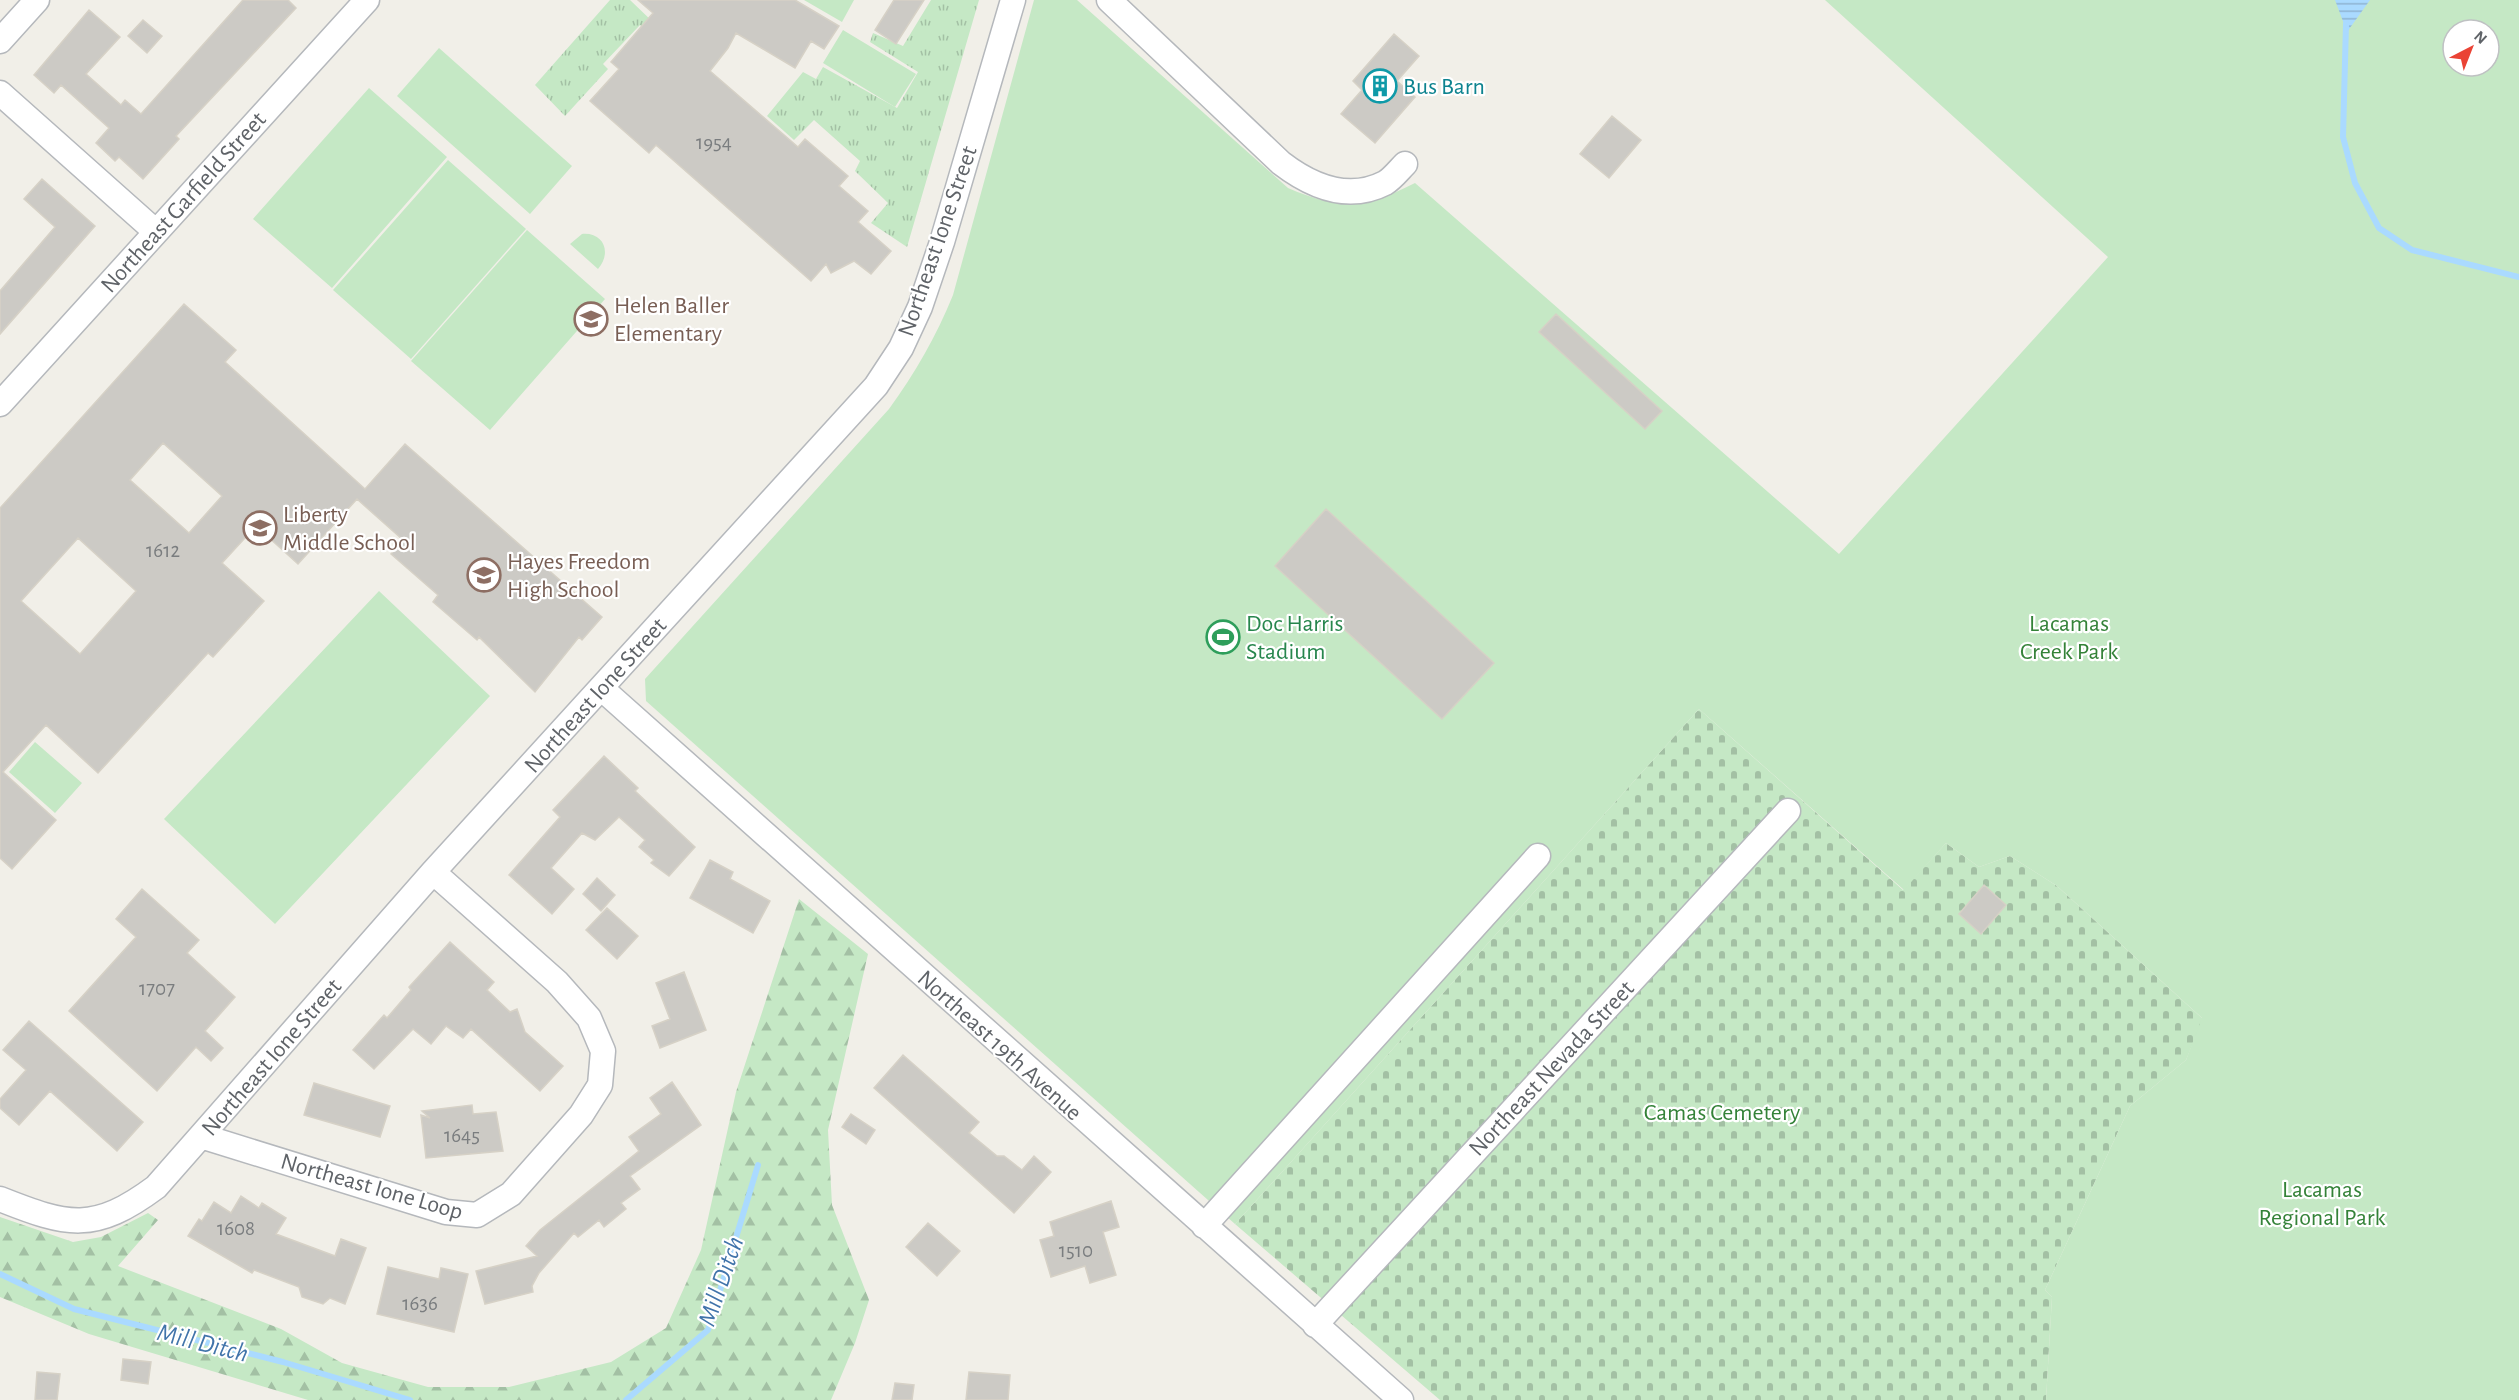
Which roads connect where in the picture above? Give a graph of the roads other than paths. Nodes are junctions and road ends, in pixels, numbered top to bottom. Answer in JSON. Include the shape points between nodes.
{"nodes":[{"id":1,"x":38,"y":0,"type":"edge"},
{"id":2,"x":367,"y":0,"type":"edge"},
{"id":3,"x":1013,"y":0,"type":"edge"},
{"id":4,"x":1109,"y":0,"type":"edge"},
{"id":5,"x":0,"y":41,"type":"edge"},
{"id":6,"x":0,"y":93,"type":"edge"},
{"id":7,"x":1405,"y":164,"type":"dead end"},
{"id":8,"x":155,"y":231,"type":"junction"},
{"id":9,"x":0,"y":404,"type":"edge"},
{"id":10,"x":601,"y":688,"type":"junction"},
{"id":11,"x":1788,"y":811,"type":"dead end"},
{"id":12,"x":1538,"y":856,"type":"dead end"},
{"id":13,"x":433,"y":872,"type":"junction"},
{"id":14,"x":201,"y":1136,"type":"junction"},
{"id":15,"x":0,"y":1199,"type":"edge"},
{"id":16,"x":1204,"y":1226,"type":"junction"},
{"id":17,"x":1316,"y":1325,"type":"junction"},
{"id":18,"x":1401,"y":1400,"type":"edge"}],
"edges":[{"from":1,"to":5,"type":"street"},
{"from":2,"to":8,"type":"street","name":"Northeast Garfield Street"},
{"from":3,"to":10,"type":"street","name":"Northeast Ione Street","via":[[940,250],[921,307],[901,348],[876,386]]},
{"from":4,"to":7,"type":"street","via":[[1281,163],[1304,180],[1330,190],[1358,190],[1385,183]]},
{"from":6,"to":8,"type":"street"},
{"from":8,"to":9,"type":"street","name":"Northeast Garfield Street"},
{"from":10,"to":13,"type":"street","name":"Northeast Ione Street"},
{"from":10,"to":16,"type":"street","name":"Northeast 19th Avenue"},
{"from":11,"to":17,"type":"street","name":"Northeast Nevada Street"},
{"from":12,"to":16,"type":"street"},
{"from":13,"to":14,"type":"street","name":"Northeast Ione Street"},
{"from":13,"to":14,"type":"street","name":"Northeast Ione Loop","via":[[557,982],[589,1018],[603,1051],[600,1085],[581,1114],[511,1194],[477,1215],[446,1212]]},
{"from":14,"to":15,"type":"street","name":"Northeast Ione Street","via":[[156,1187],[129,1208],[95,1221],[67,1222]]},
{"from":16,"to":17,"type":"street","name":"Northeast 19th Avenue"},
{"from":17,"to":18,"type":"street","name":"Northeast 19th Avenue"}]}
